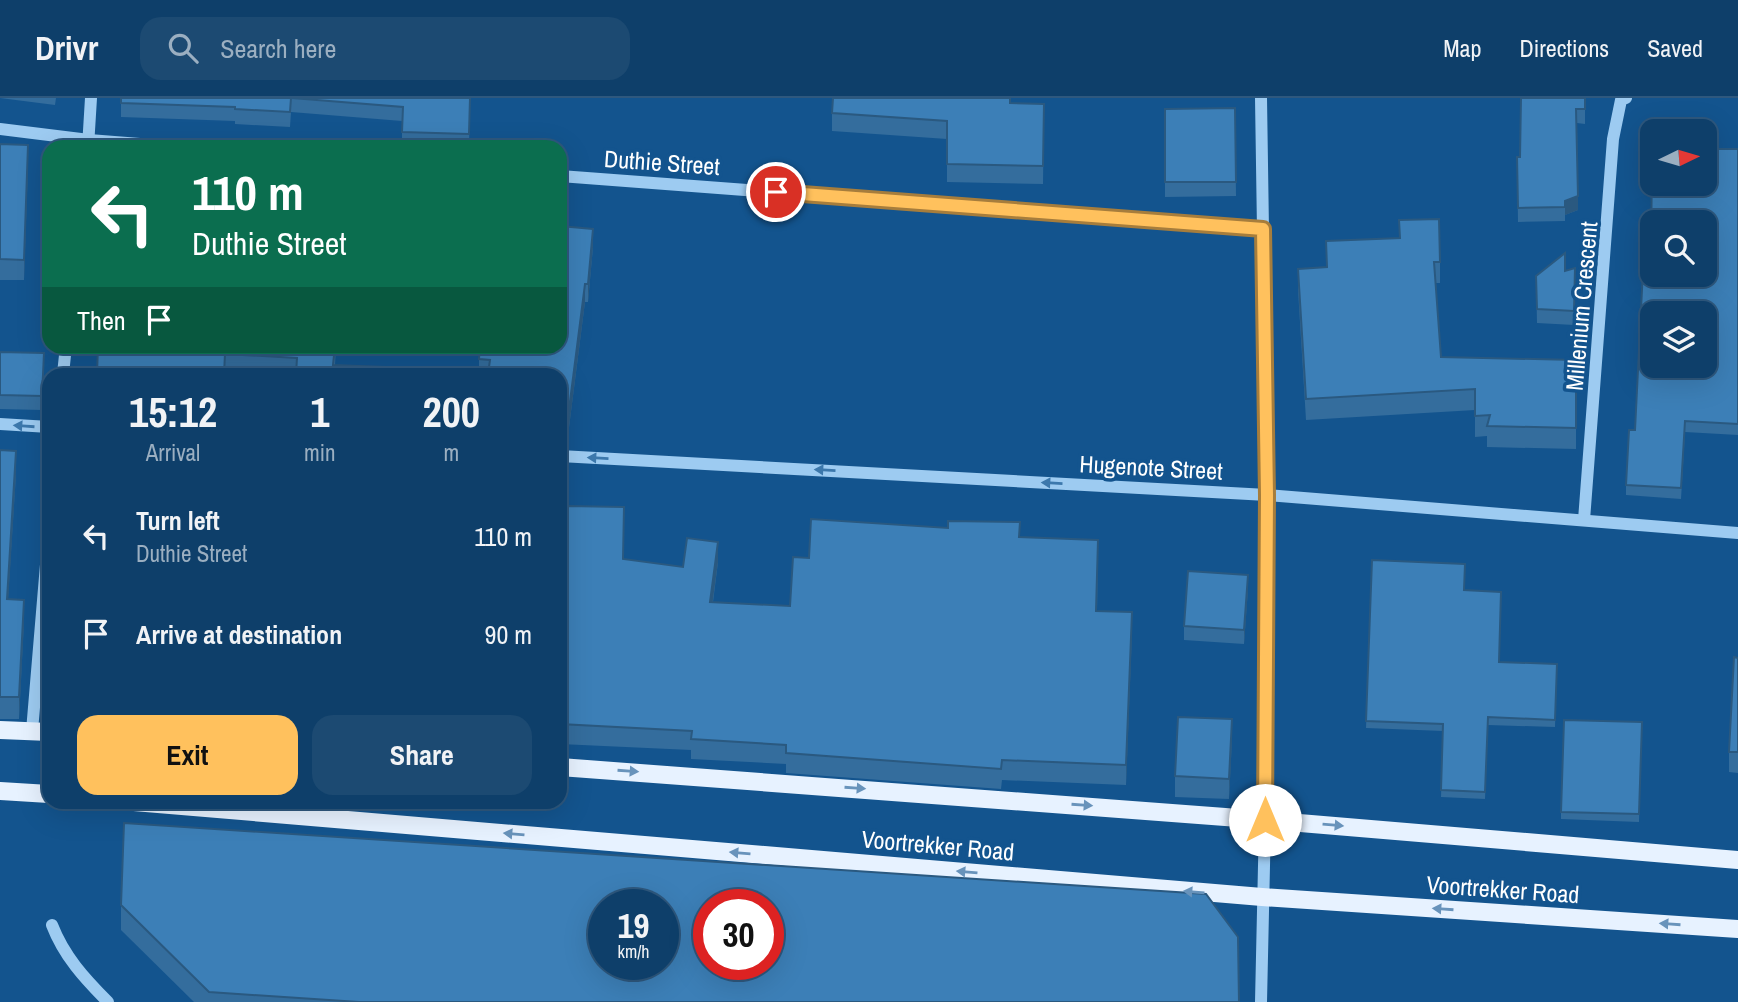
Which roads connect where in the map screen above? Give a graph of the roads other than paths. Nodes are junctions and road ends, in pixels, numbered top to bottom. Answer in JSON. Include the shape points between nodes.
{"nodes":[{"id":1,"x":91,"y":98,"type":"edge"},
{"id":2,"x":1261,"y":98,"type":"edge"},
{"id":3,"x":1626,"y":98,"type":"edge"},
{"id":4,"x":0,"y":129,"type":"edge"},
{"id":5,"x":65,"y":140,"type":"edge"},
{"id":6,"x":88,"y":140,"type":"edge"},
{"id":7,"x":567,"y":177,"type":"edge"},
{"id":8,"x":1263,"y":229,"type":"junction"},
{"id":9,"x":0,"y":424,"type":"edge"},
{"id":10,"x":42,"y":427,"type":"edge"},
{"id":11,"x":567,"y":456,"type":"edge"},
{"id":12,"x":1267,"y":495,"type":"junction"},
{"id":13,"x":1584,"y":520,"type":"junction"},
{"id":14,"x":1738,"y":533,"type":"edge"},
{"id":15,"x":42,"y":687,"type":"edge"},
{"id":16,"x":0,"y":730,"type":"edge"},
{"id":17,"x":40,"y":732,"type":"edge"},
{"id":18,"x":567,"y":768,"type":"edge"},
{"id":19,"x":0,"y":791,"type":"edge"},
{"id":20,"x":42,"y":794,"type":"edge"},
{"id":21,"x":217,"y":809,"type":"edge"},
{"id":22,"x":1265,"y":820,"type":"junction"},
{"id":23,"x":1738,"y":860,"type":"edge"},
{"id":24,"x":1262,"y":897,"type":"junction"},
{"id":25,"x":52,"y":925,"type":"dead end"},
{"id":26,"x":1738,"y":929,"type":"edge"},
{"id":27,"x":108,"y":1002,"type":"edge"},
{"id":28,"x":1261,"y":1002,"type":"edge"}],
"edges":[{"from":1,"to":6,"type":"street"},
{"from":2,"to":8,"type":"street"},
{"from":3,"to":13,"type":"street","name":"Millenium Crescent","via":[[1621,100],[1614,139]]},
{"from":4,"to":5,"type":"street"},
{"from":7,"to":8,"type":"street","name":"Duthie Street"},
{"from":8,"to":12,"type":"street"},
{"from":10,"to":9,"type":"street","one_way":true},
{"from":12,"to":11,"type":"street","name":"Hugenote Street","one_way":true},
{"from":12,"to":13,"type":"street","name":"Hugenote Street"},
{"from":12,"to":22,"type":"street"},
{"from":13,"to":14,"type":"street","name":"Hugenote Street"},
{"from":15,"to":17,"type":"street"},
{"from":16,"to":17,"type":"main road"},
{"from":18,"to":22,"type":"main road","name":"Voortrekker Road","one_way":true},
{"from":19,"to":20,"type":"main road"},
{"from":24,"to":21,"type":"main road","name":"Voortrekker Road","one_way":true},
{"from":22,"to":23,"type":"main road","name":"Voortrekker Road","one_way":true},
{"from":22,"to":24,"type":"street"},
{"from":26,"to":24,"type":"main road","name":"Voortrekker Road","one_way":true},
{"from":24,"to":28,"type":"street"},
{"from":25,"to":27,"type":"street","via":[[60,947]]}]}
